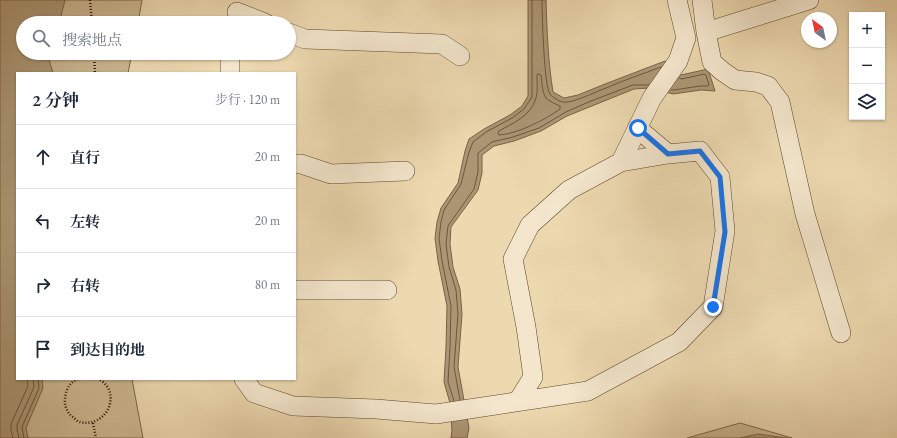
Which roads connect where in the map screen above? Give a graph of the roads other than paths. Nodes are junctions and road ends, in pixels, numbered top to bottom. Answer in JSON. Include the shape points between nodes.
{"nodes":[{"id":1,"x":676,"y":0,"type":"edge"},
{"id":2,"x":702,"y":0,"type":"edge"},
{"id":3,"x":809,"y":0,"type":"edge"},
{"id":4,"x":238,"y":12,"type":"edge"},
{"id":5,"x":248,"y":16,"type":"edge"},
{"id":6,"x":706,"y":32,"type":"junction"},
{"id":7,"x":296,"y":36,"type":"edge"},
{"id":8,"x":460,"y":56,"type":"dead end"},
{"id":9,"x":230,"y":60,"type":"edge"},
{"id":10,"x":230,"y":72,"type":"edge"},
{"id":11,"x":638,"y":128,"type":"junction"},
{"id":12,"x":668,"y":154,"type":"junction"},
{"id":13,"x":621,"y":162,"type":"junction"},
{"id":14,"x":296,"y":164,"type":"edge"},
{"id":15,"x":405,"y":171,"type":"dead end"},
{"id":16,"x":296,"y":290,"type":"edge"},
{"id":17,"x":387,"y":290,"type":"dead end"},
{"id":18,"x":841,"y":333,"type":"dead end"},
{"id":19,"x":533,"y":377,"type":"junction"},
{"id":20,"x":245,"y":380,"type":"edge"},
{"id":21,"x":554,"y":396,"type":"junction"},
{"id":22,"x":518,"y":401,"type":"junction"}],
"edges":[{"from":1,"to":11,"type":"street","via":[[686,38],[678,61],[652,98]]},
{"from":2,"to":6,"type":"street"},
{"from":3,"to":6,"type":"street"},
{"from":4,"to":5,"type":"street"},
{"from":6,"to":18,"type":"street","via":[[712,62],[735,80],[768,86],[780,102],[806,214]]},
{"from":7,"to":8,"type":"street","via":[[305,39],[442,44]]},
{"from":9,"to":10,"type":"street"},
{"from":11,"to":12,"type":"street"},
{"from":11,"to":13,"type":"street"},
{"from":12,"to":13,"type":"street"},
{"from":12,"to":21,"type":"street","via":[[700,151],[720,177],[725,232],[713,307],[679,342],[588,391]]},
{"from":13,"to":19,"type":"street","via":[[569,190],[541,215],[530,225],[513,259]]},
{"from":14,"to":15,"type":"street","via":[[331,174]]},
{"from":16,"to":17,"type":"street"},
{"from":19,"to":21,"type":"street"},
{"from":19,"to":22,"type":"street"},
{"from":20,"to":22,"type":"street","via":[[254,393],[293,406],[436,414]]},
{"from":21,"to":22,"type":"street"}]}
